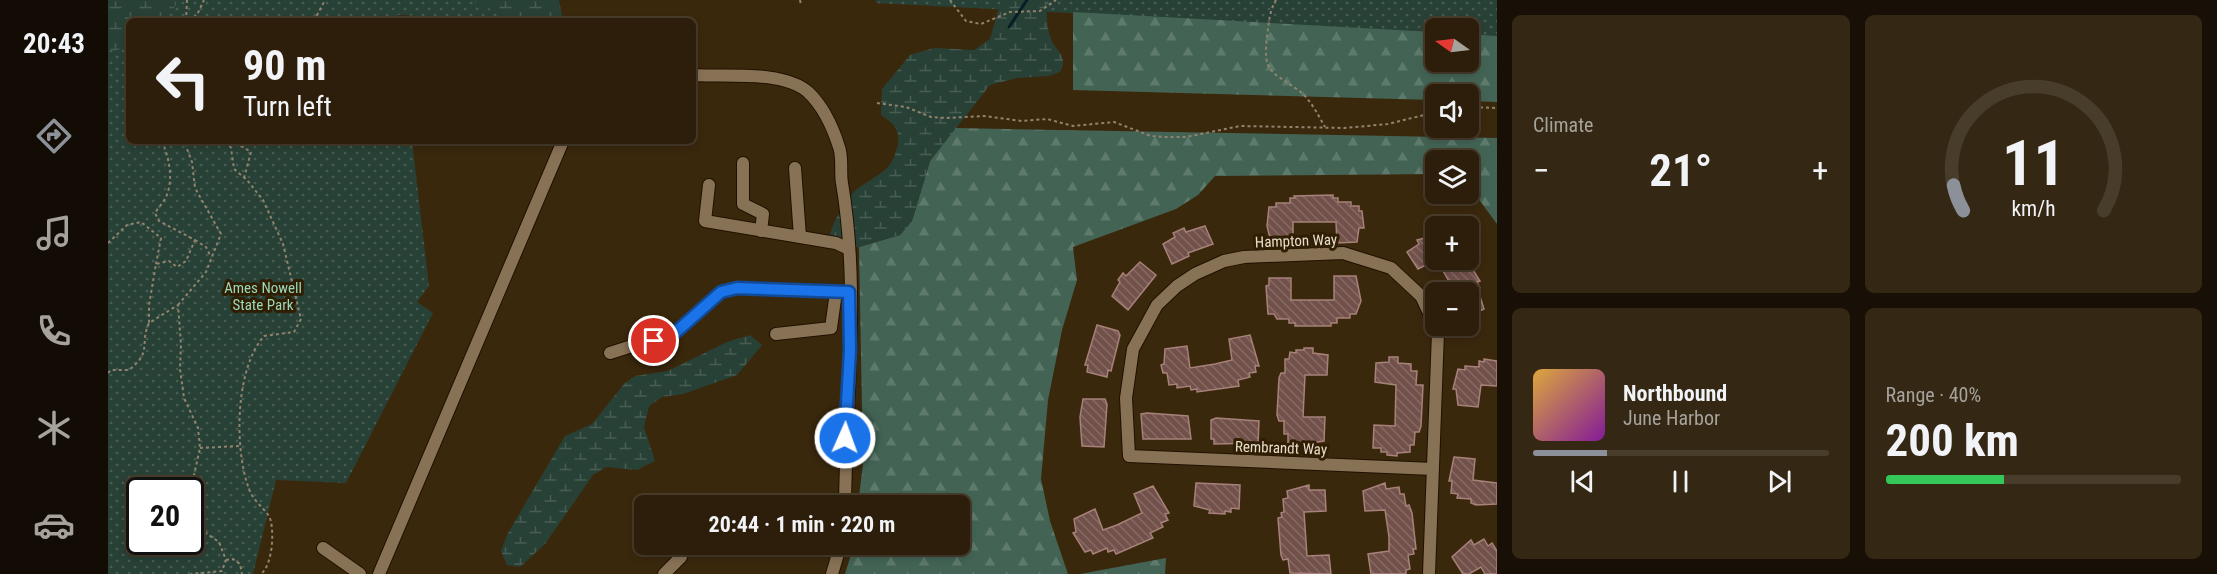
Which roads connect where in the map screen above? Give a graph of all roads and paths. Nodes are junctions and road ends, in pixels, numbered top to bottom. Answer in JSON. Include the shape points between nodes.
{"nodes":[{"id":1,"x":187,"y":0,"type":"edge"},
{"id":2,"x":204,"y":0,"type":"edge"},
{"id":3,"x":325,"y":0,"type":"edge"},
{"id":4,"x":800,"y":0,"type":"edge"},
{"id":5,"x":950,"y":0,"type":"edge"},
{"id":6,"x":1056,"y":0,"type":"edge"},
{"id":7,"x":1275,"y":0,"type":"edge"},
{"id":8,"x":801,"y":5,"type":"dead end"},
{"id":9,"x":188,"y":18,"type":"edge"},
{"id":10,"x":192,"y":18,"type":"edge"},
{"id":11,"x":316,"y":18,"type":"edge"},
{"id":12,"x":696,"y":75,"type":"edge"},
{"id":13,"x":878,"y":103,"type":"dead end"},
{"id":14,"x":1479,"y":107,"type":"edge"},
{"id":15,"x":1497,"y":108,"type":"edge"},
{"id":16,"x":1425,"y":115,"type":"edge"},
{"id":17,"x":1325,"y":127,"type":"junction"},
{"id":18,"x":163,"y":144,"type":"edge"},
{"id":19,"x":185,"y":144,"type":"edge"},
{"id":20,"x":228,"y":144,"type":"edge"},
{"id":21,"x":233,"y":144,"type":"edge"},
{"id":22,"x":562,"y":144,"type":"edge"},
{"id":23,"x":743,"y":163,"type":"dead end"},
{"id":24,"x":795,"y":168,"type":"dead end"},
{"id":25,"x":244,"y":178,"type":"junction"},
{"id":26,"x":709,"y":185,"type":"dead end"},
{"id":27,"x":761,"y":231,"type":"junction"},
{"id":28,"x":800,"y":237,"type":"junction"},
{"id":29,"x":195,"y":240,"type":"junction"},
{"id":30,"x":108,"y":243,"type":"edge"},
{"id":31,"x":849,"y":249,"type":"junction"},
{"id":32,"x":211,"y":258,"type":"junction"},
{"id":33,"x":156,"y":264,"type":"junction"},
{"id":34,"x":836,"y":292,"type":"junction"},
{"id":35,"x":849,"y":292,"type":"junction"},
{"id":36,"x":178,"y":304,"type":"junction"},
{"id":37,"x":149,"y":323,"type":"junction"},
{"id":38,"x":776,"y":334,"type":"dead end"},
{"id":39,"x":610,"y":353,"type":"dead end"},
{"id":40,"x":108,"y":373,"type":"edge"},
{"id":41,"x":240,"y":446,"type":"junction"},
{"id":42,"x":200,"y":448,"type":"junction"},
{"id":43,"x":1129,"y":456,"type":"joint"},
{"id":44,"x":1433,"y":470,"type":"junction"},
{"id":45,"x":194,"y":477,"type":"edge"},
{"id":46,"x":845,"y":495,"type":"edge"},
{"id":47,"x":204,"y":532,"type":"edge"},
{"id":48,"x":323,"y":548,"type":"dead end"},
{"id":49,"x":838,"y":555,"type":"edge"},
{"id":50,"x":681,"y":557,"type":"dead end"},
{"id":51,"x":226,"y":560,"type":"junction"},
{"id":52,"x":190,"y":574,"type":"edge"},
{"id":53,"x":242,"y":574,"type":"edge"},
{"id":54,"x":261,"y":574,"type":"edge"},
{"id":55,"x":360,"y":574,"type":"edge"},
{"id":56,"x":379,"y":574,"type":"edge"},
{"id":57,"x":664,"y":574,"type":"edge"},
{"id":58,"x":832,"y":574,"type":"edge"},
{"id":59,"x":1429,"y":574,"type":"edge"}],
"edges":[{"from":1,"to":9,"type":"path"},
{"from":2,"to":10,"type":"path"},
{"from":3,"to":11,"type":"path"},
{"from":4,"to":8,"type":"path"},
{"from":5,"to":6,"type":"path","via":[[973,24],[1040,11]]},
{"from":7,"to":17,"type":"path","via":[[1269,14],[1266,62],[1282,82],[1305,97]]},
{"from":12,"to":31,"type":"street","via":[[773,78],[792,82],[808,93],[826,117],[840,149]]},
{"from":13,"to":17,"type":"path","via":[[890,103],[931,117],[1047,119],[1073,126],[1114,122],[1150,136],[1164,137],[1186,137],[1240,126]]},
{"from":14,"to":15,"type":"path"},
{"from":16,"to":17,"type":"path","via":[[1388,124]]},
{"from":18,"to":29,"type":"path","via":[[170,180],[166,198],[155,213],[159,221]]},
{"from":19,"to":32,"type":"path","via":[[195,188],[220,231]]},
{"from":20,"to":25,"type":"path","via":[[234,169]]},
{"from":21,"to":25,"type":"path","via":[[250,152]]},
{"from":22,"to":56,"type":"street"},
{"from":23,"to":27,"type":"street","via":[[743,204],[763,214]]},
{"from":24,"to":28,"type":"street"},
{"from":25,"to":41,"type":"path","via":[[263,200],[283,244],[301,319],[294,332],[264,336],[254,347],[242,390]]},
{"from":26,"to":27,"type":"street","via":[[705,221]]},
{"from":27,"to":28,"type":"street"},
{"from":28,"to":31,"type":"street"},
{"from":29,"to":32,"type":"path","via":[[206,247]]},
{"from":29,"to":33,"type":"path","via":[[186,261],[177,267],[169,261]]},
{"from":30,"to":33,"type":"path","via":[[127,225],[141,222],[161,238]]},
{"from":31,"to":35,"type":"street"},
{"from":32,"to":36,"type":"path","via":[[206,272]]},
{"from":33,"to":37,"type":"path"},
{"from":34,"to":35,"type":"street"},
{"from":34,"to":38,"type":"street","via":[[831,328]]},
{"from":34,"to":39,"type":"street","via":[[737,288],[721,292],[676,332]]},
{"from":35,"to":46,"type":"street"},
{"from":36,"to":37,"type":"path"},
{"from":36,"to":42,"type":"path","via":[[184,398],[198,428]]},
{"from":37,"to":40,"type":"path","via":[[140,362],[129,370]]},
{"from":41,"to":42,"type":"path"},
{"from":41,"to":54,"type":"path","via":[[241,467],[249,490],[271,522],[271,550],[267,569]]},
{"from":42,"to":45,"type":"path"},
{"from":43,"to":44,"type":"street","name":"Rembrandt Way"},
{"from":43,"to":44,"type":"street","name":"Hampton Way","via":[[1126,398],[1133,349],[1157,304],[1195,273],[1224,261],[1343,253],[1391,268],[1421,296],[1438,332]]},
{"from":44,"to":59,"type":"street","name":"Hampton Way"},
{"from":47,"to":51,"type":"path","via":[[219,542]]},
{"from":48,"to":55,"type":"street"},
{"from":49,"to":58,"type":"street"},
{"from":50,"to":57,"type":"street"},
{"from":51,"to":52,"type":"path","via":[[222,571]]},
{"from":51,"to":53,"type":"path","via":[[240,564]]}]}
